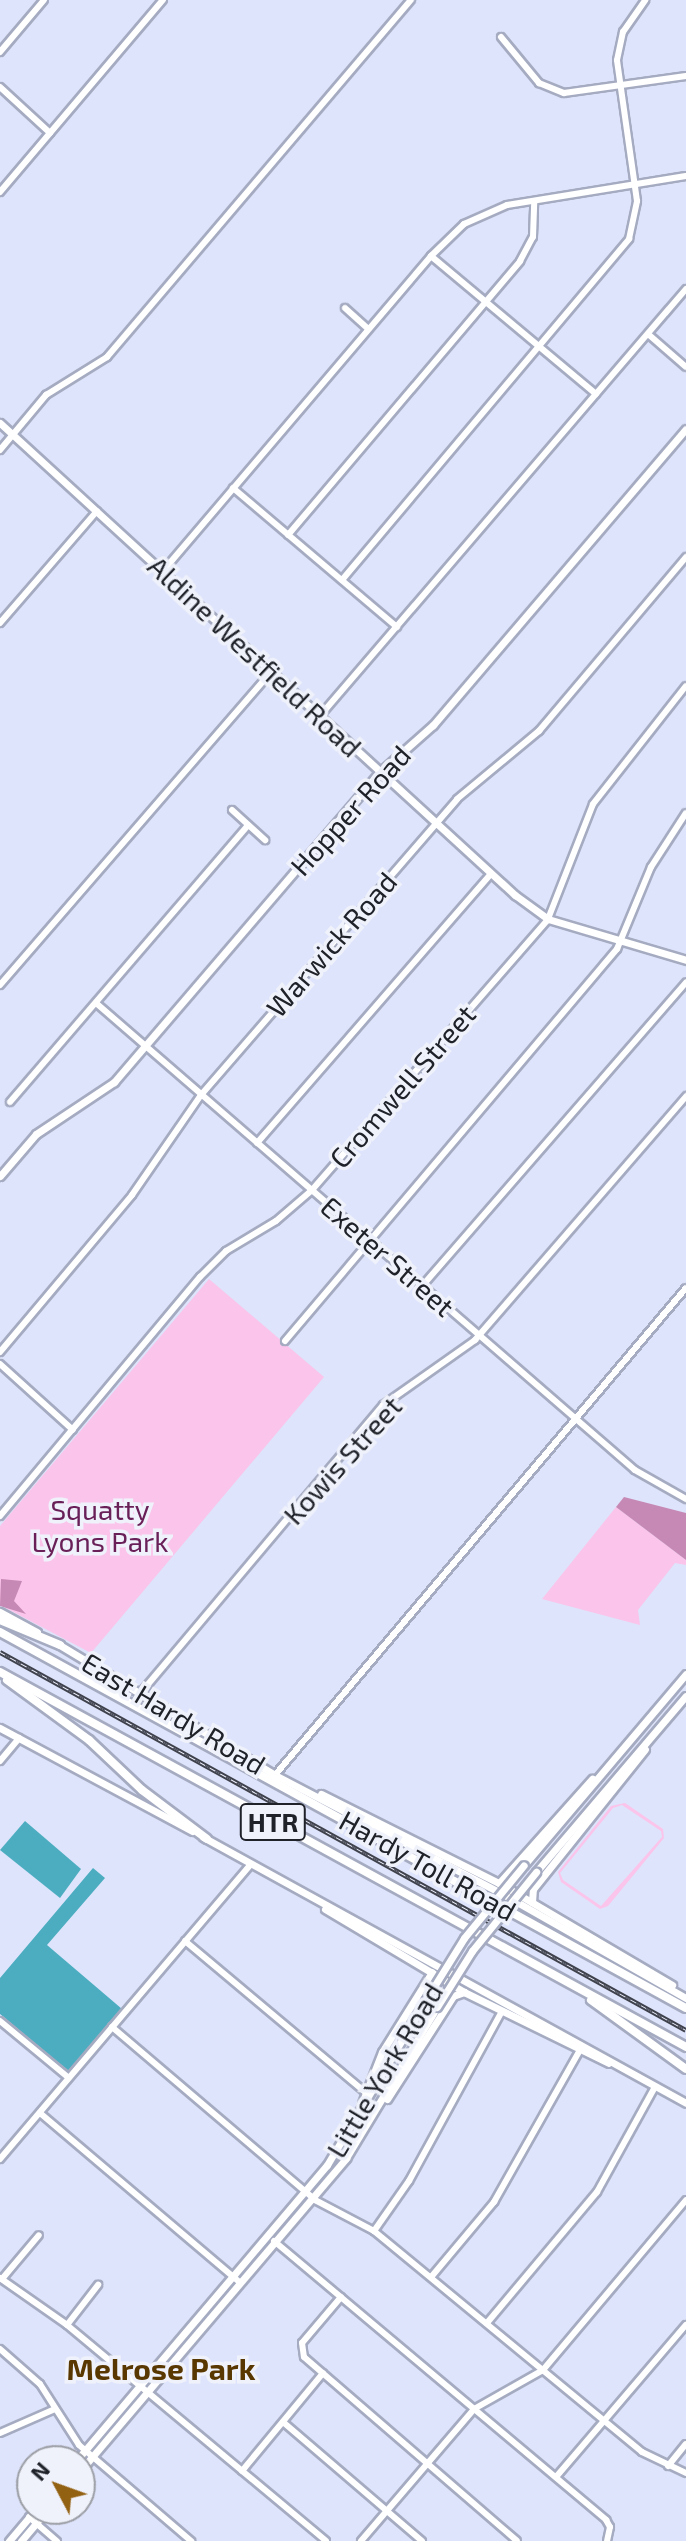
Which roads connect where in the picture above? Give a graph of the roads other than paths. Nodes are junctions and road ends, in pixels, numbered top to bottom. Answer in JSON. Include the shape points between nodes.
{"nodes":[{"id":1,"x":44,"y":0,"type":"edge"},
{"id":2,"x":163,"y":0,"type":"edge"},
{"id":3,"x":411,"y":0,"type":"edge"},
{"id":4,"x":645,"y":0,"type":"edge"},
{"id":5,"x":501,"y":37,"type":"dead end"},
{"id":6,"x":0,"y":52,"type":"edge"},
{"id":7,"x":686,"y":76,"type":"edge"},
{"id":8,"x":0,"y":87,"type":"edge"},
{"id":9,"x":618,"y":87,"type":"junction"},
{"id":10,"x":50,"y":133,"type":"junction"},
{"id":11,"x":686,"y":176,"type":"edge"},
{"id":12,"x":635,"y":184,"type":"junction"},
{"id":13,"x":0,"y":192,"type":"edge"},
{"id":14,"x":534,"y":201,"type":"junction"},
{"id":15,"x":431,"y":256,"type":"junction"},
{"id":16,"x":686,"y":289,"type":"edge"},
{"id":17,"x":486,"y":303,"type":"junction"},
{"id":18,"x":345,"y":308,"type":"dead end"},
{"id":19,"x":368,"y":329,"type":"junction"},
{"id":20,"x":648,"y":334,"type":"junction"},
{"id":21,"x":540,"y":350,"type":"junction"},
{"id":22,"x":686,"y":367,"type":"edge"},
{"id":23,"x":596,"y":394,"type":"junction"},
{"id":24,"x":0,"y":423,"type":"edge"},
{"id":25,"x":686,"y":429,"type":"edge"},
{"id":26,"x":12,"y":433,"type":"junction"},
{"id":27,"x":0,"y":450,"type":"edge"},
{"id":28,"x":233,"y":488,"type":"junction"},
{"id":29,"x":97,"y":511,"type":"junction"},
{"id":30,"x":288,"y":535,"type":"junction"},
{"id":31,"x":686,"y":557,"type":"edge"},
{"id":32,"x":163,"y":571,"type":"junction"},
{"id":33,"x":342,"y":580,"type":"junction"},
{"id":34,"x":0,"y":623,"type":"edge"},
{"id":35,"x":397,"y":627,"type":"junction"},
{"id":36,"x":272,"y":671,"type":"junction"},
{"id":37,"x":686,"y":686,"type":"edge"},
{"id":38,"x":319,"y":717,"type":"junction"},
{"id":39,"x":381,"y":771,"type":"junction"},
{"id":40,"x":232,"y":810,"type":"dead end"},
{"id":41,"x":686,"y":813,"type":"edge"},
{"id":42,"x":437,"y":822,"type":"junction"},
{"id":43,"x":248,"y":825,"type":"junction"},
{"id":44,"x":265,"y":840,"type":"dead end"},
{"id":45,"x":491,"y":874,"type":"junction"},
{"id":46,"x":548,"y":919,"type":"junction"},
{"id":47,"x":622,"y":942,"type":"junction"},
{"id":48,"x":686,"y":960,"type":"edge"},
{"id":49,"x":686,"y":982,"type":"edge"},
{"id":50,"x":0,"y":985,"type":"edge"},
{"id":51,"x":96,"y":1003,"type":"junction"},
{"id":52,"x":143,"y":1046,"type":"junction"},
{"id":53,"x":201,"y":1095,"type":"junction"},
{"id":54,"x":686,"y":1096,"type":"edge"},
{"id":55,"x":10,"y":1102,"type":"dead end"},
{"id":56,"x":257,"y":1143,"type":"junction"},
{"id":57,"x":0,"y":1176,"type":"edge"},
{"id":58,"x":312,"y":1190,"type":"junction"},
{"id":59,"x":368,"y":1239,"type":"junction"},
{"id":60,"x":423,"y":1285,"type":"junction"},
{"id":61,"x":686,"y":1288,"type":"edge"},
{"id":62,"x":479,"y":1335,"type":"junction"},
{"id":63,"x":285,"y":1341,"type":"dead end"},
{"id":64,"x":0,"y":1352,"type":"edge"},
{"id":65,"x":0,"y":1364,"type":"edge"},
{"id":66,"x":574,"y":1417,"type":"junction"},
{"id":67,"x":73,"y":1430,"type":"junction"},
{"id":68,"x":686,"y":1499,"type":"edge"},
{"id":69,"x":0,"y":1516,"type":"edge"},
{"id":70,"x":0,"y":1612,"type":"edge"},
{"id":71,"x":0,"y":1620,"type":"edge"},
{"id":72,"x":0,"y":1632,"type":"edge"},
{"id":73,"x":60,"y":1645,"type":"junction"},
{"id":74,"x":0,"y":1673,"type":"edge"},
{"id":75,"x":686,"y":1674,"type":"edge"},
{"id":76,"x":139,"y":1695,"type":"junction"},
{"id":77,"x":686,"y":1696,"type":"edge"},
{"id":78,"x":649,"y":1721,"type":"junction"},
{"id":79,"x":0,"y":1728,"type":"edge"},
{"id":80,"x":659,"y":1729,"type":"junction"},
{"id":81,"x":640,"y":1733,"type":"junction"},
{"id":82,"x":19,"y":1738,"type":"junction"},
{"id":83,"x":649,"y":1740,"type":"junction"},
{"id":84,"x":0,"y":1761,"type":"edge"},
{"id":85,"x":275,"y":1775,"type":"junction"},
{"id":86,"x":207,"y":1839,"type":"junction"},
{"id":87,"x":251,"y":1864,"type":"junction"},
{"id":88,"x":513,"y":1866,"type":"junction"},
{"id":89,"x":539,"y":1882,"type":"junction"},
{"id":90,"x":499,"y":1883,"type":"junction"},
{"id":91,"x":501,"y":1893,"type":"junction"},
{"id":92,"x":310,"y":1897,"type":"junction"},
{"id":93,"x":514,"y":1900,"type":"junction"},
{"id":94,"x":532,"y":1902,"type":"junction"},
{"id":95,"x":185,"y":1941,"type":"junction"},
{"id":96,"x":548,"y":1970,"type":"junction"},
{"id":97,"x":442,"y":1971,"type":"junction"},
{"id":98,"x":432,"y":1972,"type":"junction"},
{"id":99,"x":454,"y":1978,"type":"junction"},
{"id":100,"x":464,"y":1992,"type":"junction"},
{"id":101,"x":423,"y":1997,"type":"junction"},
{"id":102,"x":686,"y":1997,"type":"edge"},
{"id":103,"x":449,"y":2002,"type":"junction"},
{"id":104,"x":686,"y":2008,"type":"edge"},
{"id":105,"x":502,"y":2011,"type":"junction"},
{"id":106,"x":0,"y":2021,"type":"edge"},
{"id":107,"x":112,"y":2027,"type":"junction"},
{"id":108,"x":686,"y":2047,"type":"edge"},
{"id":109,"x":579,"y":2052,"type":"junction"},
{"id":110,"x":626,"y":2069,"type":"junction"},
{"id":111,"x":686,"y":2069,"type":"edge"},
{"id":112,"x":69,"y":2078,"type":"junction"},
{"id":113,"x":655,"y":2087,"type":"junction"},
{"id":114,"x":365,"y":2092,"type":"junction"},
{"id":115,"x":686,"y":2103,"type":"edge"},
{"id":116,"x":359,"y":2112,"type":"junction"},
{"id":117,"x":40,"y":2113,"type":"junction"},
{"id":118,"x":373,"y":2116,"type":"junction"},
{"id":119,"x":0,"y":2159,"type":"edge"},
{"id":120,"x":305,"y":2191,"type":"junction"},
{"id":121,"x":312,"y":2198,"type":"junction"},
{"id":122,"x":686,"y":2200,"type":"edge"},
{"id":123,"x":374,"y":2231,"type":"junction"},
{"id":124,"x":39,"y":2235,"type":"dead end"},
{"id":125,"x":274,"y":2241,"type":"junction"},
{"id":126,"x":432,"y":2276,"type":"junction"},
{"id":127,"x":1,"y":2278,"type":"edge"},
{"id":128,"x":236,"y":2279,"type":"junction"},
{"id":129,"x":98,"y":2285,"type":"dead end"},
{"id":130,"x":341,"y":2297,"type":"junction"},
{"id":131,"x":487,"y":2323,"type":"junction"},
{"id":132,"x":67,"y":2325,"type":"junction"},
{"id":133,"x":686,"y":2325,"type":"edge"},
{"id":134,"x":0,"y":2349,"type":"edge"},
{"id":135,"x":543,"y":2370,"type":"junction"},
{"id":136,"x":323,"y":2373,"type":"junction"},
{"id":137,"x":143,"y":2389,"type":"junction"},
{"id":138,"x":55,"y":2409,"type":"junction"},
{"id":139,"x":474,"y":2409,"type":"junction"},
{"id":140,"x":605,"y":2421,"type":"junction"},
{"id":141,"x":283,"y":2422,"type":"junction"},
{"id":142,"x":0,"y":2433,"type":"edge"},
{"id":143,"x":686,"y":2444,"type":"edge"},
{"id":144,"x":81,"y":2445,"type":"edge"},
{"id":145,"x":96,"y":2445,"type":"edge"},
{"id":146,"x":96,"y":2461,"type":"edge"},
{"id":147,"x":428,"y":2461,"type":"junction"},
{"id":148,"x":668,"y":2466,"type":"junction"},
{"id":149,"x":242,"y":2471,"type":"junction"},
{"id":150,"x":686,"y":2473,"type":"edge"},
{"id":151,"x":556,"y":2477,"type":"junction"},
{"id":152,"x":387,"y":2509,"type":"junction"},
{"id":153,"x":22,"y":2525,"type":"edge"},
{"id":154,"x":34,"y":2525,"type":"edge"},
{"id":155,"x":38,"y":2525,"type":"edge"},
{"id":156,"x":9,"y":2541,"type":"edge"},
{"id":157,"x":21,"y":2541,"type":"edge"},
{"id":158,"x":57,"y":2541,"type":"edge"},
{"id":159,"x":191,"y":2541,"type":"edge"},
{"id":160,"x":326,"y":2541,"type":"edge"},
{"id":161,"x":361,"y":2541,"type":"edge"},
{"id":162,"x":422,"y":2541,"type":"edge"},
{"id":163,"x":517,"y":2541,"type":"edge"},
{"id":164,"x":607,"y":2541,"type":"edge"}],
"edges":[{"from":1,"to":6,"type":"street"},
{"from":2,"to":10,"type":"street"},
{"from":3,"to":26,"type":"street","via":[[107,357],[46,395]]},
{"from":4,"to":9,"type":"street","via":[[620,39]]},
{"from":5,"to":9,"type":"street","via":[[549,89],[574,93]]},
{"from":7,"to":9,"type":"street"},
{"from":8,"to":10,"type":"street"},
{"from":9,"to":12,"type":"street"},
{"from":10,"to":13,"type":"street"},
{"from":11,"to":12,"type":"street"},
{"from":12,"to":14,"type":"street"},
{"from":12,"to":21,"type":"street","via":[[637,213],[629,239]]},
{"from":14,"to":15,"type":"street","via":[[477,217]]},
{"from":14,"to":17,"type":"street","via":[[531,243]]},
{"from":15,"to":17,"type":"street"},
{"from":15,"to":19,"type":"street"},
{"from":16,"to":20,"type":"street"},
{"from":17,"to":21,"type":"street"},
{"from":17,"to":30,"type":"street"},
{"from":18,"to":19,"type":"street"},
{"from":19,"to":28,"type":"street"},
{"from":20,"to":22,"type":"street"},
{"from":20,"to":23,"type":"street"},
{"from":21,"to":23,"type":"street"},
{"from":21,"to":33,"type":"street"},
{"from":23,"to":35,"type":"street"},
{"from":24,"to":26,"type":"main road","name":"Aldine Westfield Road"},
{"from":25,"to":39,"type":"main road","name":"Hopper Road","via":[[433,725]]},
{"from":26,"to":27,"type":"street"},
{"from":26,"to":29,"type":"main road","name":"Aldine Westfield Road"},
{"from":28,"to":30,"type":"street"},
{"from":28,"to":32,"type":"street"},
{"from":29,"to":32,"type":"main road","name":"Aldine Westfield Road"},
{"from":29,"to":34,"type":"street"},
{"from":30,"to":33,"type":"street"},
{"from":31,"to":42,"type":"street","name":"Warwick Road","via":[[539,731]]},
{"from":32,"to":36,"type":"main road","name":"Aldine Westfield Road"},
{"from":33,"to":35,"type":"street"},
{"from":35,"to":38,"type":"street"},
{"from":36,"to":38,"type":"main road","name":"Aldine Westfield Road"},
{"from":36,"to":50,"type":"street"},
{"from":37,"to":46,"type":"street","name":"Cromwell Street","via":[[593,804]]},
{"from":38,"to":39,"type":"main road","name":"Aldine Westfield Road"},
{"from":39,"to":42,"type":"main road","name":"Aldine Westfield Road"},
{"from":39,"to":52,"type":"main road","name":"Hopper Road"},
{"from":40,"to":43,"type":"street"},
{"from":41,"to":47,"type":"street","via":[[651,867]]},
{"from":42,"to":45,"type":"main road","name":"Aldine Westfield Road"},
{"from":42,"to":53,"type":"street","name":"Warwick Road"},
{"from":43,"to":44,"type":"street"},
{"from":43,"to":51,"type":"street"},
{"from":45,"to":46,"type":"main road","name":"Aldine Westfield Road"},
{"from":45,"to":56,"type":"street"},
{"from":46,"to":47,"type":"main road","name":"Aldine Westfield Road"},
{"from":46,"to":58,"type":"street","name":"Cromwell Street"},
{"from":47,"to":48,"type":"main road","name":"Aldine Westfield Road"},
{"from":47,"to":59,"type":"street"},
{"from":49,"to":60,"type":"street"},
{"from":51,"to":52,"type":"street","name":"Exeter Street"},
{"from":51,"to":55,"type":"street"},
{"from":52,"to":53,"type":"street","name":"Exeter Street"},
{"from":52,"to":57,"type":"main road","name":"Hopper Road","via":[[114,1082],[36,1134]]},
{"from":53,"to":56,"type":"street","name":"Exeter Street"},
{"from":53,"to":64,"type":"street","name":"Warwick Road","via":[[132,1195]]},
{"from":54,"to":62,"type":"street","name":"Kowis Street"},
{"from":56,"to":58,"type":"street","name":"Exeter Street"},
{"from":58,"to":59,"type":"street","name":"Exeter Street"},
{"from":58,"to":67,"type":"street","name":"Cromwell Street","via":[[276,1221],[226,1251]]},
{"from":59,"to":60,"type":"street","name":"Exeter Street"},
{"from":59,"to":63,"type":"street"},
{"from":60,"to":62,"type":"street","name":"Exeter Street"},
{"from":61,"to":66,"type":"street"},
{"from":62,"to":66,"type":"street","name":"Exeter Street"},
{"from":62,"to":76,"type":"street","name":"Kowis Street","via":[[383,1405]]},
{"from":65,"to":67,"type":"street"},
{"from":66,"to":68,"type":"street","name":"Exeter Street","via":[[635,1470]]},
{"from":66,"to":85,"type":"street"},
{"from":67,"to":69,"type":"street","name":"Cromwell Street"},
{"from":70,"to":73,"type":"main road","name":"East Hardy Road"},
{"from":71,"to":73,"type":"highway"},
{"from":72,"to":104,"type":"highway","name":"Hardy Toll Road","number":"HTR"},
{"from":73,"to":76,"type":"main road","name":"East Hardy Road"},
{"from":74,"to":86,"type":"highway","via":[[74,1727],[142,1790]]},
{"from":74,"to":96,"type":"highway","name":"Hardy Toll Road","number":"HTR"},
{"from":75,"to":78,"type":"main road","name":"Little York Road"},
{"from":76,"to":85,"type":"main road","name":"East Hardy Road"},
{"from":77,"to":80,"type":"main road","name":"Little York Road"},
{"from":78,"to":80,"type":"main road"},
{"from":78,"to":81,"type":"main road","name":"Little York Road"},
{"from":79,"to":82,"type":"main road"},
{"from":80,"to":83,"type":"main road","name":"Little York Road"},
{"from":81,"to":88,"type":"main road"},
{"from":81,"to":91,"type":"main road","name":"Little York Road","bridge":true},
{"from":82,"to":84,"type":"street"},
{"from":82,"to":86,"type":"main road"},
{"from":83,"to":89,"type":"main road","via":[[638,1762]]},
{"from":83,"to":93,"type":"main road","name":"Little York Road","bridge":true},
{"from":85,"to":90,"type":"main road","via":[[364,1812]]},
{"from":85,"to":91,"type":"main road","name":"East Hardy Road"},
{"from":86,"to":87,"type":"main road"},
{"from":87,"to":92,"type":"main road"},
{"from":87,"to":95,"type":"street"},
{"from":88,"to":89,"type":"main road","via":[[520,1881]]},
{"from":88,"to":90,"type":"main road"},
{"from":89,"to":94,"type":"main road"},
{"from":90,"to":94,"type":"main road"},
{"from":91,"to":93,"type":"main road","name":"East Hardy Road","bridge":true},
{"from":91,"to":97,"type":"main road","name":"Little York Road","bridge":true},
{"from":92,"to":97,"type":"main road"},
{"from":92,"to":98,"type":"main road","via":[[339,1921]]},
{"from":93,"to":99,"type":"main road","name":"Little York Road","bridge":true},
{"from":93,"to":102,"type":"main road","name":"East Hardy Road"},
{"from":94,"to":102,"type":"main road","via":[[645,1965]]},
{"from":95,"to":107,"type":"street"},
{"from":95,"to":114,"type":"street"},
{"from":96,"to":108,"type":"highway","name":"Hardy Toll Road","number":"HTR"},
{"from":96,"to":111,"type":"highway"},
{"from":97,"to":99,"type":"main road","bridge":true},
{"from":97,"to":101,"type":"main road","name":"Little York Road","bridge":true},
{"from":98,"to":100,"type":"main road"},
{"from":98,"to":101,"type":"main road"},
{"from":99,"to":110,"type":"main road"},
{"from":99,"to":118,"type":"main road","name":"Little York Road","bridge":true},
{"from":100,"to":103,"type":"main road"},
{"from":100,"to":105,"type":"main road"},
{"from":101,"to":103,"type":"main road","via":[[440,1987]]},
{"from":101,"to":114,"type":"main road","via":[[382,2052]]},
{"from":101,"to":116,"type":"main road","name":"Little York Road"},
{"from":103,"to":118,"type":"main road","via":[[401,2082]]},
{"from":105,"to":109,"type":"main road"},
{"from":105,"to":123,"type":"street","via":[[409,2181]]},
{"from":106,"to":112,"type":"street"},
{"from":107,"to":112,"type":"street"},
{"from":107,"to":120,"type":"street"},
{"from":109,"to":110,"type":"main road"},
{"from":109,"to":126,"type":"street","via":[[494,2202]]},
{"from":110,"to":113,"type":"main road"},
{"from":112,"to":117,"type":"street"},
{"from":113,"to":115,"type":"main road"},
{"from":113,"to":131,"type":"street","via":[[597,2192]]},
{"from":114,"to":116,"type":"main road"},
{"from":116,"to":120,"type":"main road","name":"Little York Road"},
{"from":117,"to":119,"type":"street"},
{"from":117,"to":128,"type":"street"},
{"from":118,"to":121,"type":"main road","name":"Little York Road"},
{"from":120,"to":121,"type":"street"},
{"from":120,"to":128,"type":"main road","name":"Little York Road"},
{"from":121,"to":123,"type":"street"},
{"from":121,"to":125,"type":"main road","name":"Little York Road"},
{"from":122,"to":135,"type":"street"},
{"from":123,"to":126,"type":"street"},
{"from":124,"to":127,"type":"street"},
{"from":125,"to":128,"type":"main road","name":"Little York Road"},
{"from":125,"to":130,"type":"street"},
{"from":126,"to":131,"type":"street"},
{"from":127,"to":132,"type":"street"},
{"from":128,"to":137,"type":"main road","name":"Little York Road"},
{"from":129,"to":132,"type":"street"},
{"from":130,"to":136,"type":"street","via":[[301,2352]]},
{"from":130,"to":139,"type":"street"},
{"from":131,"to":135,"type":"street"},
{"from":132,"to":137,"type":"street"},
{"from":133,"to":140,"type":"street"},
{"from":134,"to":138,"type":"street","via":[[35,2379]]},
{"from":135,"to":139,"type":"street"},
{"from":135,"to":140,"type":"street"},
{"from":136,"to":141,"type":"street"},
{"from":136,"to":147,"type":"street"},
{"from":137,"to":145,"type":"main road","name":"Little York Road"},
{"from":137,"to":149,"type":"street"},
{"from":138,"to":142,"type":"street"},
{"from":138,"to":144,"type":"street"},
{"from":139,"to":147,"type":"street"},
{"from":139,"to":151,"type":"street"},
{"from":140,"to":148,"type":"street"},
{"from":140,"to":151,"type":"street"},
{"from":141,"to":149,"type":"street"},
{"from":141,"to":152,"type":"street"},
{"from":143,"to":148,"type":"street"},
{"from":146,"to":159,"type":"street"},
{"from":147,"to":152,"type":"street"},
{"from":147,"to":163,"type":"street"},
{"from":148,"to":150,"type":"street"},
{"from":149,"to":160,"type":"street"},
{"from":151,"to":164,"type":"street","via":[[603,2518],[610,2527]]},
{"from":152,"to":161,"type":"street"},
{"from":152,"to":162,"type":"street"},
{"from":153,"to":156,"type":"main road"},
{"from":154,"to":157,"type":"main road"},
{"from":155,"to":158,"type":"street"}]}
